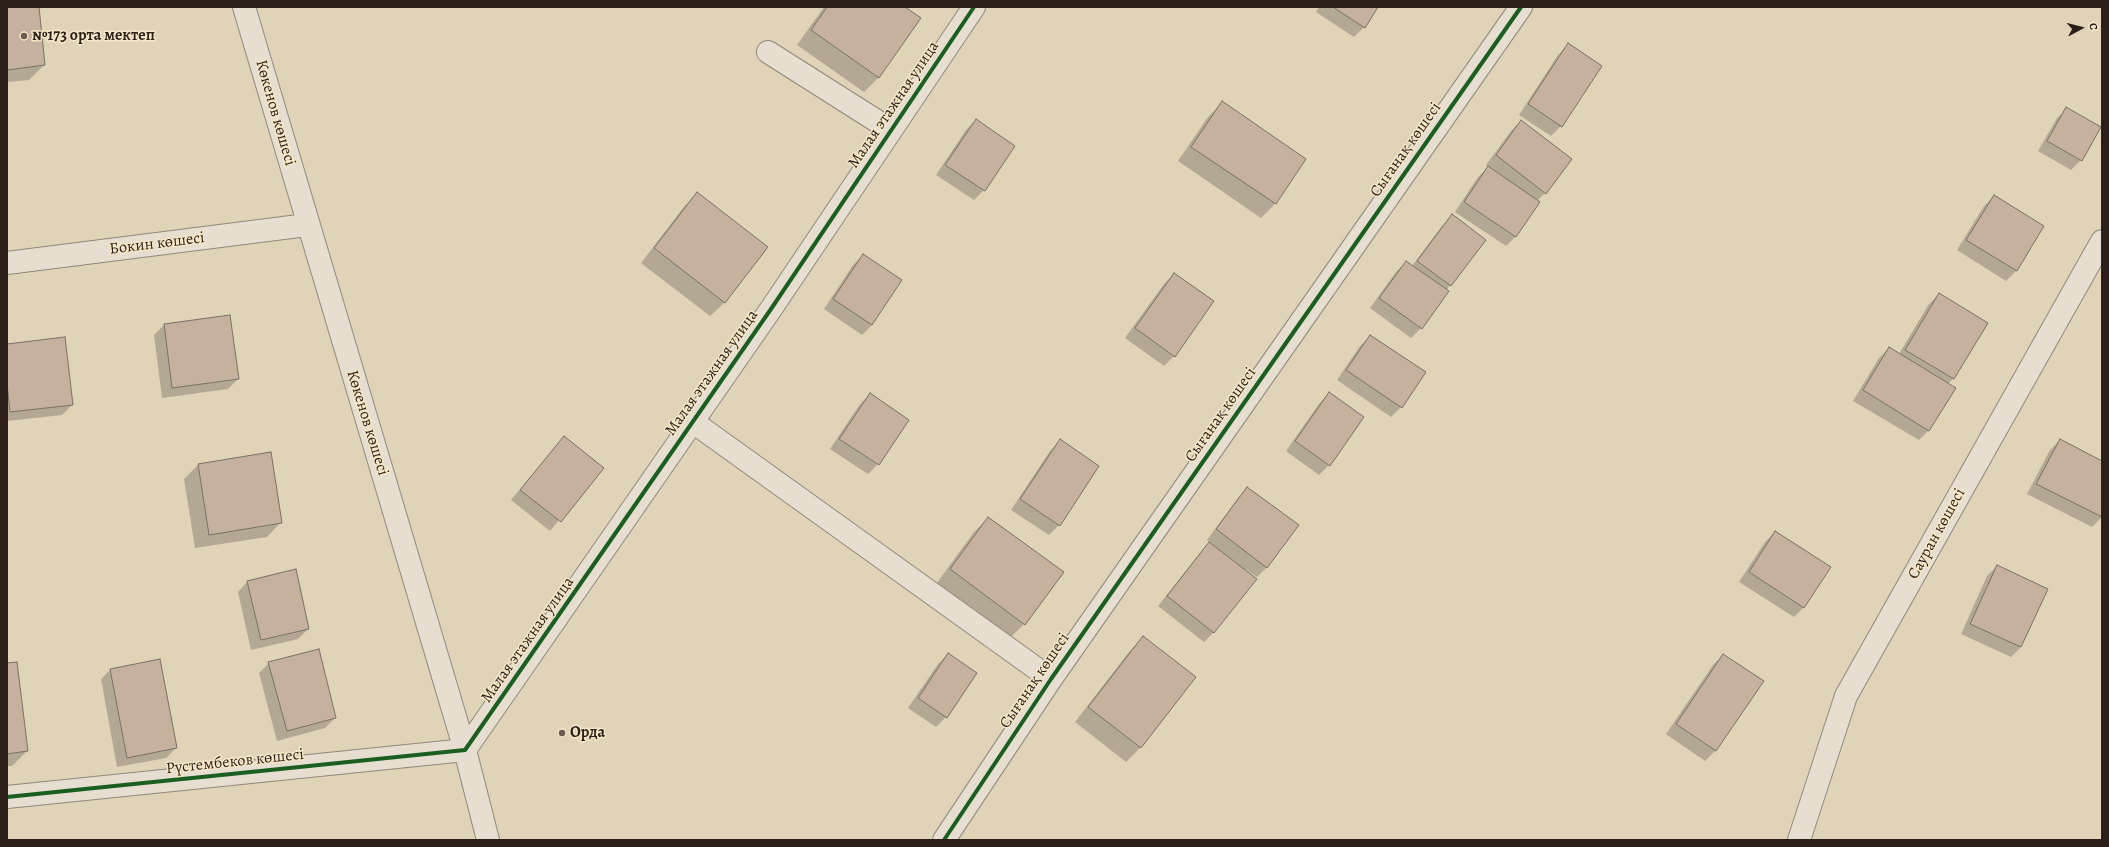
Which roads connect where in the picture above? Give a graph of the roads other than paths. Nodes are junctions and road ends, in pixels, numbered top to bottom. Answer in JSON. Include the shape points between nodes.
{"nodes":[{"id":1,"x":244,"y":7,"type":"edge"},
{"id":2,"x":974,"y":7,"type":"edge"},
{"id":3,"x":1521,"y":7,"type":"edge"},
{"id":4,"x":768,"y":52,"type":"dead end"},
{"id":5,"x":891,"y":130,"type":"junction"},
{"id":6,"x":308,"y":225,"type":"junction"},
{"id":7,"x":2102,"y":241,"type":"edge"},
{"id":8,"x":7,"y":263,"type":"edge"},
{"id":9,"x":693,"y":422,"type":"junction"},
{"id":10,"x":1051,"y":678,"type":"junction"},
{"id":11,"x":465,"y":750,"type":"junction"},
{"id":12,"x":7,"y":797,"type":"edge"},
{"id":13,"x":488,"y":840,"type":"edge"},
{"id":14,"x":944,"y":840,"type":"edge"},
{"id":15,"x":1799,"y":840,"type":"edge"}],
"edges":[{"from":1,"to":6,"type":"street","name":"Көкенов көшесі"},
{"from":2,"to":5,"type":"street","name":"Малая этажная улица"},
{"from":3,"to":10,"type":"street","name":"Сығанақ көшесі"},
{"from":4,"to":5,"type":"street"},
{"from":5,"to":9,"type":"street","name":"Малая этажная улица"},
{"from":6,"to":8,"type":"street","name":"Бокин көшесі"},
{"from":6,"to":11,"type":"street","name":"Көкенов көшесі"},
{"from":7,"to":15,"type":"street","name":"Сауран көшесі","via":[[1846,696]]},
{"from":9,"to":10,"type":"street"},
{"from":9,"to":11,"type":"street","name":"Малая этажная улица"},
{"from":10,"to":14,"type":"street","name":"Сығанақ көшесі"},
{"from":11,"to":12,"type":"street","name":"Рүстембеков көшесі"},
{"from":11,"to":13,"type":"street","name":"Көкенов көшесі"}]}
